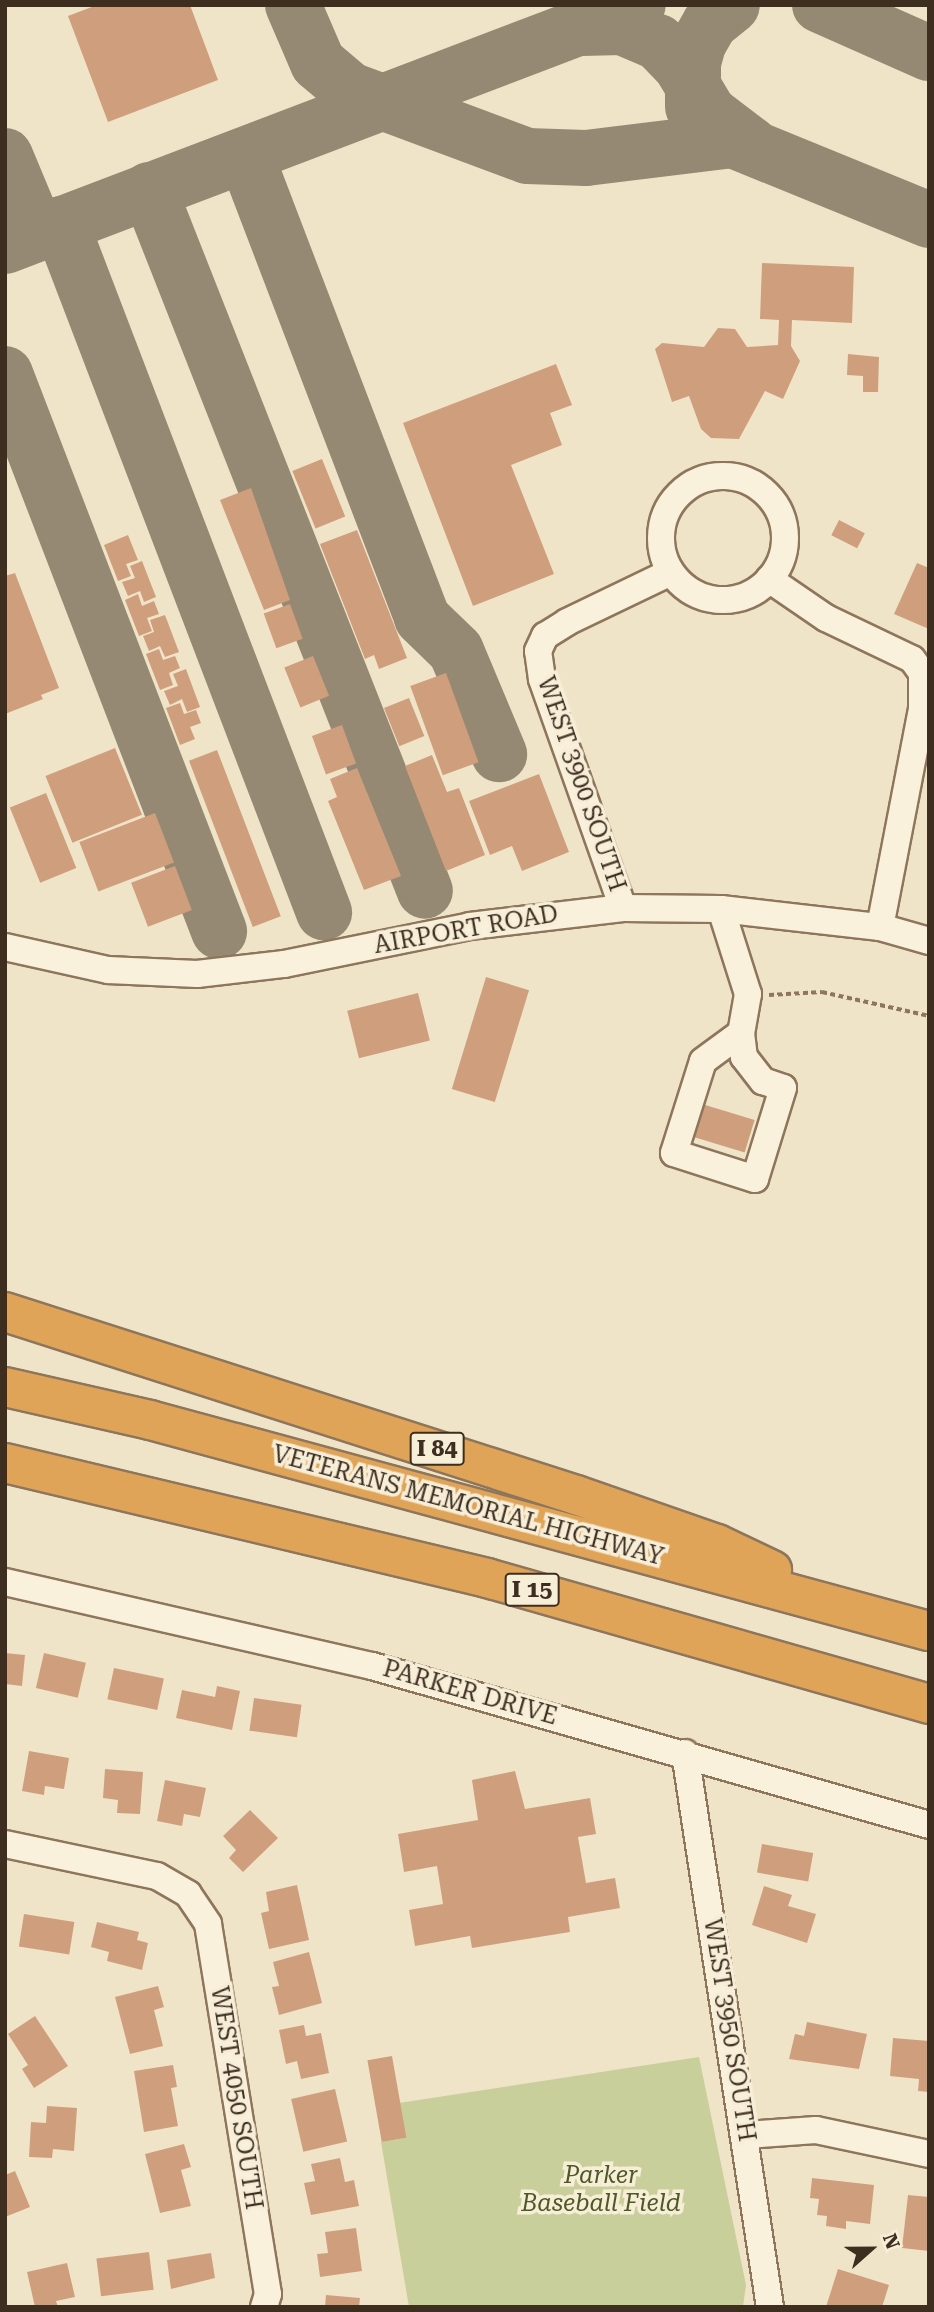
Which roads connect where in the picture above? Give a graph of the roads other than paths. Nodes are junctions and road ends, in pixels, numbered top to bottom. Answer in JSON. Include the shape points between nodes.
{"nodes":[{"id":1,"x":671,"y":572,"type":"junction"},
{"id":2,"x":769,"y":579,"type":"junction"},
{"id":3,"x":623,"y":908,"type":"junction"},
{"id":4,"x":721,"y":909,"type":"junction"},
{"id":5,"x":880,"y":927,"type":"junction"},
{"id":6,"x":929,"y":941,"type":"edge"},
{"id":7,"x":5,"y":947,"type":"edge"},
{"id":8,"x":741,"y":1033,"type":"junction"},
{"id":9,"x":5,"y":1312,"type":"edge"},
{"id":10,"x":5,"y":1387,"type":"edge"},
{"id":11,"x":5,"y":1462,"type":"edge"},
{"id":12,"x":5,"y":1582,"type":"edge"},
{"id":13,"x":859,"y":1611,"type":"junction"},
{"id":14,"x":929,"y":1631,"type":"edge"},
{"id":15,"x":929,"y":1704,"type":"edge"},
{"id":16,"x":685,"y":1753,"type":"junction"},
{"id":17,"x":929,"y":1825,"type":"edge"},
{"id":18,"x":5,"y":1844,"type":"edge"},
{"id":19,"x":746,"y":2135,"type":"junction"},
{"id":20,"x":929,"y":2154,"type":"edge"},
{"id":21,"x":264,"y":2307,"type":"edge"},
{"id":22,"x":770,"y":2307,"type":"edge"}],
"edges":[{"from":1,"to":2,"type":"street","via":[[683,586],[718,600],[754,591]]},
{"from":1,"to":2,"type":"street","via":[[661,541],[671,502],[686,487],[721,475],[757,486],[780,514],[784,549]]},
{"from":1,"to":3,"type":"street","name":"WEST 3900 SOUTH","via":[[567,622],[545,636],[538,651],[541,679]]},
{"from":2,"to":5,"type":"street","via":[[826,618],[912,659],[922,673],[922,709]]},
{"from":3,"to":4,"type":"street","name":"AIRPORT ROAD"},
{"from":3,"to":7,"type":"street","name":"AIRPORT ROAD","via":[[470,926],[284,964],[197,974],[108,970]]},
{"from":4,"to":5,"type":"street","name":"AIRPORT ROAD"},
{"from":4,"to":8,"type":"street","via":[[748,994]]},
{"from":5,"to":6,"type":"street","name":"AIRPORT ROAD"},
{"from":8,"to":8,"type":"street","via":[[703,1061],[674,1153],[755,1179],[783,1088],[763,1081],[744,1057]]},
{"from":9,"to":13,"type":"highway","number":"I 84","via":[[691,1535]]},
{"from":10,"to":13,"type":"highway","name":"VETERANS MEMORIAL HIGHWAY","via":[[150,1420]]},
{"from":11,"to":15,"type":"highway","number":"I 15","via":[[487,1578]]},
{"from":12,"to":16,"type":"street","name":"PARKER DRIVE","via":[[372,1666]]},
{"from":13,"to":14,"type":"highway","name":"VETERANS MEMORIAL HIGHWAY"},
{"from":16,"to":17,"type":"street","name":"PARKER DRIVE"},
{"from":16,"to":19,"type":"street","name":"WEST 3950 SOUTH"},
{"from":18,"to":21,"type":"street","name":"WEST 4050 SOUTH","via":[[157,1875],[188,1895],[208,1924],[268,2294]]},
{"from":19,"to":20,"type":"street","via":[[816,2130]]},
{"from":19,"to":22,"type":"street","name":"WEST 3950 SOUTH"}]}
